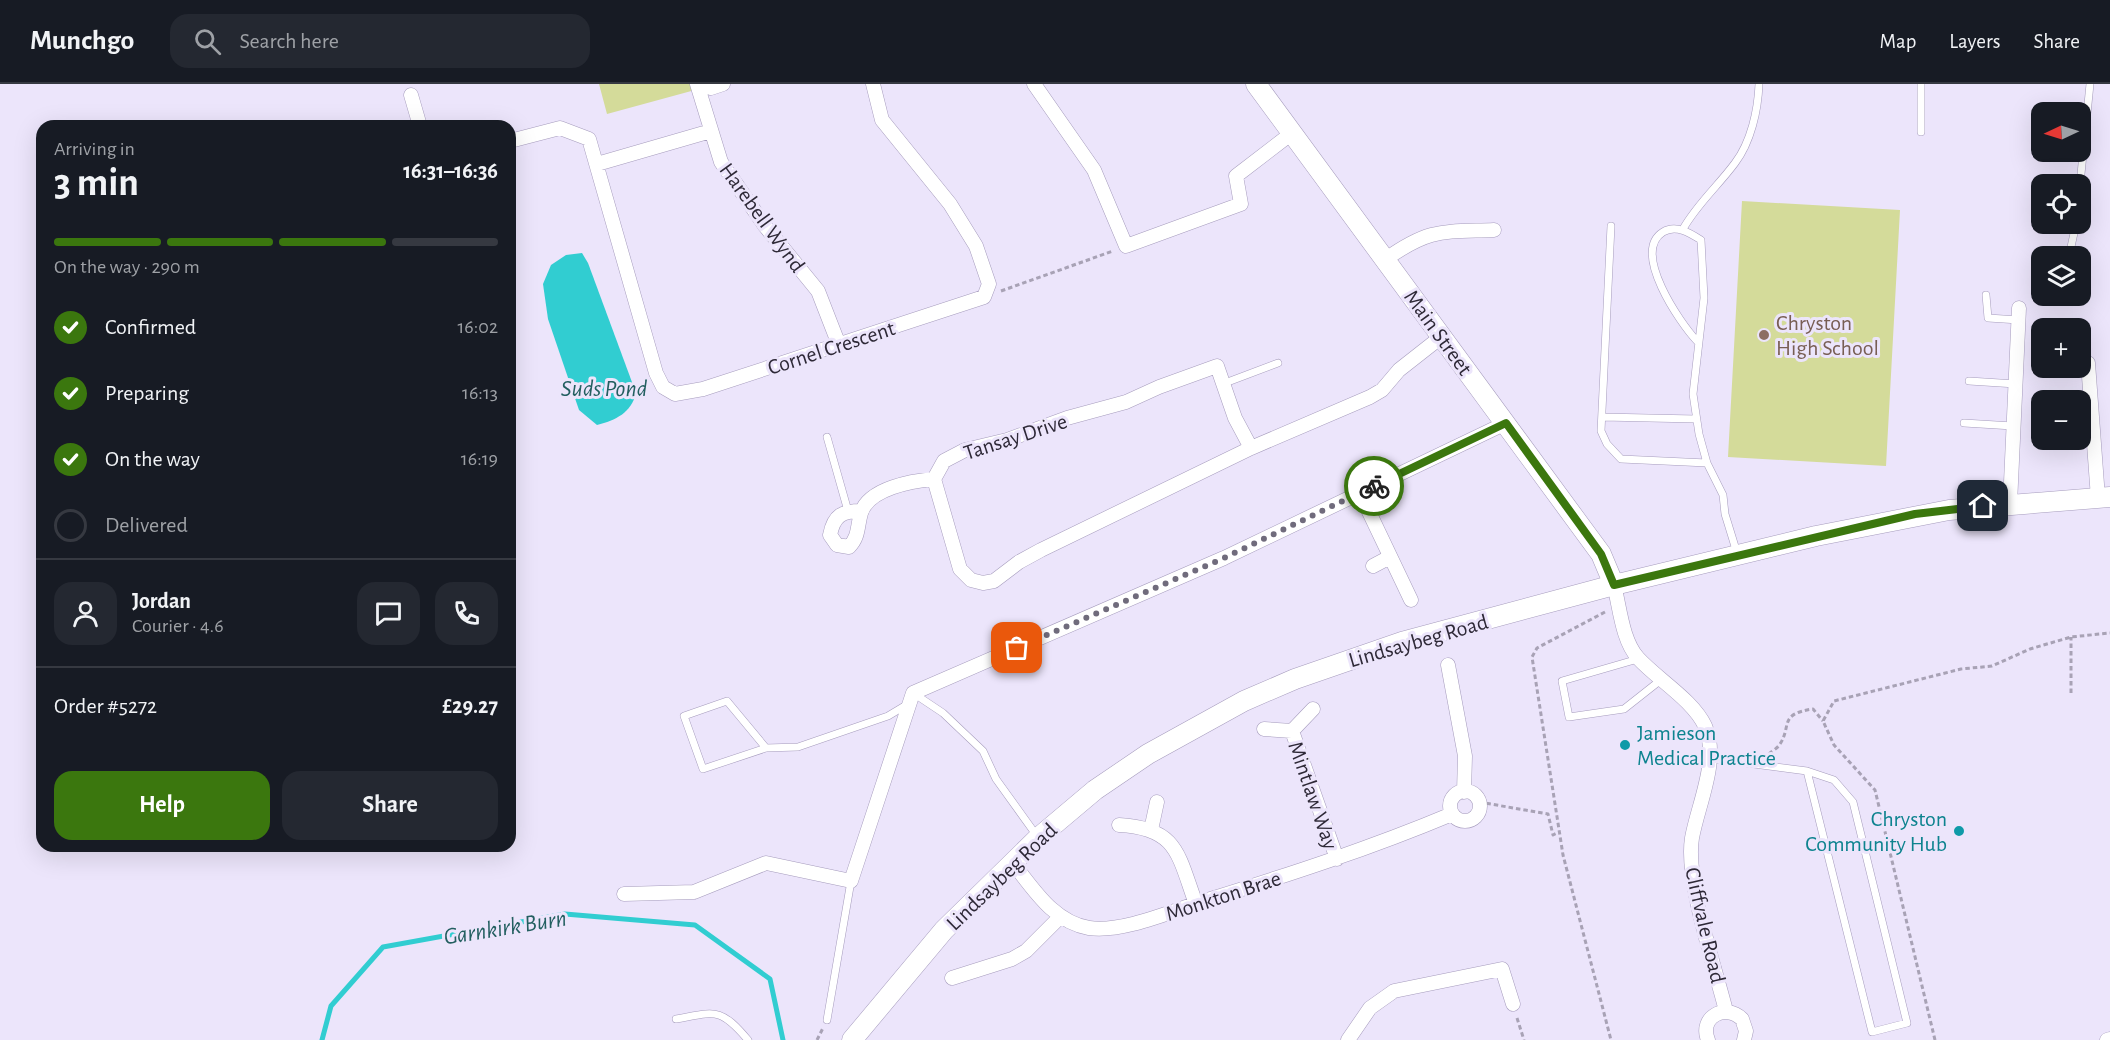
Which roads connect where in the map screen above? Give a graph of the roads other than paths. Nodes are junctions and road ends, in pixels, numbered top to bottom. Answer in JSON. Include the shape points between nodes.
{"nodes":[{"id":1,"x":699,"y":84,"type":"edge"},
{"id":2,"x":723,"y":84,"type":"edge"},
{"id":3,"x":873,"y":84,"type":"edge"},
{"id":4,"x":1034,"y":84,"type":"edge"},
{"id":5,"x":1256,"y":84,"type":"edge"},
{"id":6,"x":1759,"y":84,"type":"edge"},
{"id":7,"x":1921,"y":84,"type":"edge"},
{"id":8,"x":2090,"y":84,"type":"edge"},
{"id":9,"x":411,"y":95,"type":"dead end"},
{"id":10,"x":418,"y":120,"type":"edge"},
{"id":11,"x":711,"y":131,"type":"junction"},
{"id":12,"x":1921,"y":132,"type":"dead end"},
{"id":13,"x":1292,"y":133,"type":"junction"},
{"id":14,"x":516,"y":139,"type":"edge"},
{"id":15,"x":597,"y":164,"type":"junction"},
{"id":16,"x":2081,"y":174,"type":"edge"},
{"id":17,"x":1611,"y":226,"type":"dead end"},
{"id":18,"x":1683,"y":229,"type":"junction"},
{"id":19,"x":1494,"y":230,"type":"dead end"},
{"id":20,"x":1386,"y":259,"type":"junction"},
{"id":21,"x":1986,"y":295,"type":"dead end"},
{"id":22,"x":2019,"y":314,"type":"joint"},
{"id":23,"x":1441,"y":337,"type":"junction"},
{"id":24,"x":1697,"y":341,"type":"junction"},
{"id":25,"x":839,"y":345,"type":"junction"},
{"id":26,"x":1278,"y":363,"type":"dead end"},
{"id":27,"x":2090,"y":378,"type":"edge"},
{"id":28,"x":1969,"y":381,"type":"dead end"},
{"id":29,"x":1224,"y":383,"type":"junction"},
{"id":30,"x":2016,"y":384,"type":"junction"},
{"id":31,"x":1602,"y":417,"type":"junction"},
{"id":32,"x":1696,"y":419,"type":"junction"},
{"id":33,"x":1506,"y":423,"type":"junction"},
{"id":34,"x":1964,"y":423,"type":"dead end"},
{"id":35,"x":2013,"y":426,"type":"junction"},
{"id":36,"x":827,"y":437,"type":"dead end"},
{"id":37,"x":1251,"y":448,"type":"junction"},
{"id":38,"x":1707,"y":463,"type":"junction"},
{"id":39,"x":934,"y":479,"type":"junction"},
{"id":40,"x":1360,"y":493,"type":"junction"},
{"id":41,"x":2104,"y":498,"type":"edge"},
{"id":42,"x":2010,"y":504,"type":"junction"},
{"id":43,"x":855,"y":511,"type":"joint"},
{"id":44,"x":1737,"y":556,"type":"junction"},
{"id":45,"x":1390,"y":557,"type":"junction"},
{"id":46,"x":1373,"y":566,"type":"dead end"},
{"id":47,"x":1614,"y":585,"type":"junction"},
{"id":48,"x":1411,"y":600,"type":"dead end"},
{"id":49,"x":1640,"y":659,"type":"junction"},
{"id":50,"x":1448,"y":665,"type":"dead end"},
{"id":51,"x":1662,"y":679,"type":"junction"},
{"id":52,"x":912,"y":698,"type":"junction"},
{"id":53,"x":1313,"y":709,"type":"dead end"},
{"id":54,"x":1263,"y":729,"type":"dead end"},
{"id":55,"x":1292,"y":731,"type":"junction"},
{"id":56,"x":766,"y":748,"type":"junction"},
{"id":57,"x":1708,"y":758,"type":"junction"},
{"id":58,"x":1808,"y":771,"type":"junction"},
{"id":59,"x":1464,"y":792,"type":"junction"},
{"id":60,"x":1157,"y":802,"type":"dead end"},
{"id":61,"x":1452,"y":814,"type":"junction"},
{"id":62,"x":1119,"y":825,"type":"dead end"},
{"id":63,"x":1151,"y":830,"type":"junction"},
{"id":64,"x":1038,"y":838,"type":"junction"},
{"id":65,"x":1337,"y":859,"type":"junction"},
{"id":66,"x":1012,"y":862,"type":"junction"},
{"id":67,"x":851,"y":881,"type":"junction"},
{"id":68,"x":624,"y":894,"type":"dead end"},
{"id":69,"x":1196,"y":904,"type":"junction"},
{"id":70,"x":1060,"y":917,"type":"junction"},
{"id":71,"x":952,"y":978,"type":"dead end"},
{"id":72,"x":1513,"y":1004,"type":"road end"},
{"id":73,"x":1726,"y":1011,"type":"junction"},
{"id":74,"x":676,"y":1019,"type":"dead end"},
{"id":75,"x":826,"y":1020,"type":"dead end"},
{"id":76,"x":748,"y":1040,"type":"edge"},
{"id":77,"x":852,"y":1040,"type":"edge"},
{"id":78,"x":1348,"y":1040,"type":"edge"},
{"id":79,"x":1708,"y":1040,"type":"edge"},
{"id":80,"x":1744,"y":1040,"type":"edge"}],
"edges":[{"from":1,"to":2,"type":"street","via":[[711,88]]},
{"from":1,"to":11,"type":"street","name":"Harebell Wynd"},
{"from":3,"to":25,"type":"street","name":"Cornel Crescent","via":[[882,120],[950,204],[976,246],[989,284],[984,297]]},
{"from":4,"to":13,"type":"street","via":[[1094,170],[1126,246],[1241,204],[1236,176]]},
{"from":5,"to":13,"type":"main road","name":"Main Street"},
{"from":6,"to":18,"type":"lane","via":[[1755,117],[1737,161]]},
{"from":7,"to":12,"type":"lane"},
{"from":8,"to":16,"type":"lane"},
{"from":9,"to":10,"type":"street"},
{"from":11,"to":15,"type":"street"},
{"from":11,"to":25,"type":"street","name":"Harebell Wynd","via":[[721,162],[765,226],[818,291]]},
{"from":13,"to":20,"type":"main road","name":"Main Street"},
{"from":14,"to":15,"type":"street","name":"Cornel Crescent","via":[[560,128],[589,139]]},
{"from":15,"to":25,"type":"street","name":"Cornel Crescent","via":[[633,300],[663,387],[675,394],[703,389]]},
{"from":17,"to":31,"type":"lane"},
{"from":18,"to":24,"type":"lane","via":[[1701,240],[1704,298]]},
{"from":18,"to":24,"type":"lane","via":[[1664,231],[1653,242],[1651,258],[1681,324]]},
{"from":19,"to":20,"type":"street","via":[[1434,232]]},
{"from":20,"to":23,"type":"main road","name":"Main Street"},
{"from":21,"to":22,"type":"lane","via":[[1988,318]]},
{"from":22,"to":30,"type":"street"},
{"from":23,"to":33,"type":"main road","name":"Main Street"},
{"from":23,"to":37,"type":"street","via":[[1399,370],[1382,390]]},
{"from":24,"to":32,"type":"lane","via":[[1693,394]]},
{"from":26,"to":29,"type":"lane"},
{"from":27,"to":41,"type":"street"},
{"from":28,"to":30,"type":"lane"},
{"from":29,"to":37,"type":"street","via":[[1235,418]]},
{"from":29,"to":39,"type":"street","name":"Tansay Drive","via":[[1217,366],[1126,402],[965,450],[944,461]]},
{"from":30,"to":35,"type":"street"},
{"from":31,"to":32,"type":"lane"},
{"from":31,"to":38,"type":"lane","via":[[1601,431],[1621,459]]},
{"from":32,"to":38,"type":"lane"},
{"from":33,"to":40,"type":"street"},
{"from":33,"to":47,"type":"main road","name":"Main Street","via":[[1601,554]]},
{"from":34,"to":35,"type":"lane"},
{"from":35,"to":42,"type":"street"},
{"from":36,"to":43,"type":"lane"},
{"from":37,"to":39,"type":"street","via":[[1041,550],[994,581],[984,583],[971,580],[960,569]]},
{"from":38,"to":44,"type":"lane","via":[[1723,495]]},
{"from":39,"to":43,"type":"street","via":[[896,485]]},
{"from":40,"to":45,"type":"street"},
{"from":40,"to":52,"type":"street"},
{"from":41,"to":42,"type":"main road","name":"Lindsaybeg Road"},
{"from":42,"to":44,"type":"main road","name":"Lindsaybeg Road","via":[[1915,514]]},
{"from":44,"to":47,"type":"main road","name":"Lindsaybeg Road"},
{"from":45,"to":46,"type":"street"},
{"from":45,"to":48,"type":"street"},
{"from":47,"to":49,"type":"street","name":"Cliffvale Road","via":[[1627,637]]},
{"from":47,"to":64,"type":"main road","name":"Lindsaybeg Road","via":[[1402,642],[1244,701],[1148,754],[1095,790]]},
{"from":49,"to":51,"type":"street","name":"Cliffvale Road"},
{"from":49,"to":51,"type":"lane","via":[[1562,681],[1569,717],[1624,709]]},
{"from":50,"to":59,"type":"street","via":[[1465,756]]},
{"from":51,"to":57,"type":"street","name":"Cliffvale Road","via":[[1705,726]]},
{"from":52,"to":56,"type":"lane","via":[[888,716],[798,747]]},
{"from":52,"to":64,"type":"lane","via":[[944,713],[983,751],[996,779]]},
{"from":52,"to":67,"type":"street"},
{"from":53,"to":55,"type":"street","name":"Mintlaw Way"},
{"from":54,"to":55,"type":"street","name":"Mintlaw Way"},
{"from":55,"to":65,"type":"street","name":"Mintlaw Way"},
{"from":56,"to":56,"type":"lane","via":[[703,769],[684,716],[727,700]]},
{"from":57,"to":58,"type":"lane"},
{"from":57,"to":73,"type":"street","name":"Cliffvale Road","via":[[1689,864]]},
{"from":58,"to":58,"type":"lane","via":[[1834,780],[1853,802],[1907,1023],[1872,1032]]},
{"from":59,"to":61,"type":"street","via":[[1452,800]]},
{"from":59,"to":61,"type":"street","name":"Monkton Brae","via":[[1475,795],[1479,811],[1472,819],[1463,821]]},
{"from":60,"to":63,"type":"street"},
{"from":61,"to":65,"type":"street","name":"Monkton Brae"},
{"from":62,"to":63,"type":"street"},
{"from":63,"to":69,"type":"street","via":[[1175,849]]},
{"from":64,"to":66,"type":"main road","name":"Lindsaybeg Road"},
{"from":65,"to":69,"type":"street","name":"Monkton Brae"},
{"from":66,"to":70,"type":"street","name":"Monkton Brae"},
{"from":66,"to":77,"type":"main road","name":"Lindsaybeg Road","via":[[944,930]]},
{"from":67,"to":68,"type":"street","via":[[766,863],[694,892]]},
{"from":67,"to":75,"type":"lane"},
{"from":69,"to":70,"type":"street","name":"Monkton Brae","via":[[1109,928],[1088,928]]},
{"from":70,"to":71,"type":"street","via":[[1026,951],[1012,959]]},
{"from":72,"to":78,"type":"street","via":[[1502,969],[1405,989],[1370,1008]]},
{"from":73,"to":79,"type":"street","via":[[1708,1021]]},
{"from":73,"to":80,"type":"street","via":[[1742,1019]]},
{"from":74,"to":76,"type":"lane","via":[[719,1014]]}]}
